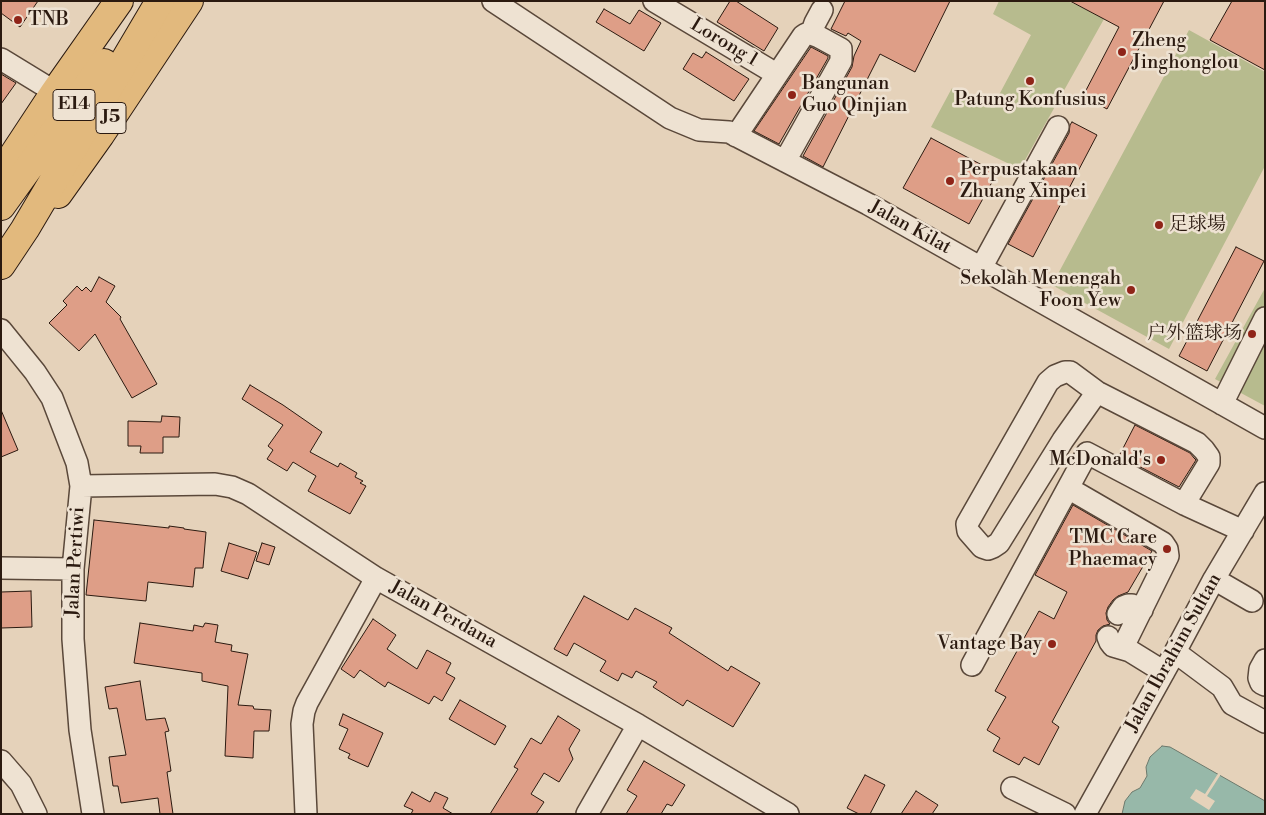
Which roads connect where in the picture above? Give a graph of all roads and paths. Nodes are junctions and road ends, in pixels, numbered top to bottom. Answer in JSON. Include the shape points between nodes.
{"nodes":[{"id":1,"x":119,"y":1,"type":"edge"},
{"id":2,"x":142,"y":1,"type":"edge"},
{"id":3,"x":160,"y":1,"type":"edge"},
{"id":4,"x":189,"y":1,"type":"edge"},
{"id":5,"x":493,"y":1,"type":"edge"},
{"id":6,"x":654,"y":1,"type":"edge"},
{"id":7,"x":822,"y":10,"type":"dead end"},
{"id":8,"x":811,"y":34,"type":"junction"},
{"id":9,"x":1,"y":59,"type":"edge"},
{"id":10,"x":768,"y":69,"type":"dead end"},
{"id":11,"x":55,"y":92,"type":"junction"},
{"id":12,"x":1058,"y":126,"type":"dead end"},
{"id":13,"x":736,"y":136,"type":"junction"},
{"id":14,"x":785,"y":161,"type":"junction"},
{"id":15,"x":1,"y":174,"type":"edge"},
{"id":16,"x":1,"y":206,"type":"edge"},
{"id":17,"x":26,"y":229,"type":"junction"},
{"id":18,"x":1,"y":265,"type":"edge"},
{"id":19,"x":982,"y":268,"type":"junction"},
{"id":20,"x":1265,"y":318,"type":"edge"},
{"id":21,"x":1,"y":330,"type":"edge"},
{"id":22,"x":1097,"y":392,"type":"junction"},
{"id":23,"x":1222,"y":404,"type":"junction"},
{"id":24,"x":1265,"y":428,"type":"edge"},
{"id":25,"x":1063,"y":440,"type":"junction"},
{"id":26,"x":1087,"y":453,"type":"junction"},
{"id":27,"x":81,"y":486,"type":"junction"},
{"id":28,"x":1068,"y":488,"type":"junction"},
{"id":29,"x":1265,"y":493,"type":"edge"},
{"id":30,"x":1184,"y":504,"type":"junction"},
{"id":31,"x":1243,"y":531,"type":"junction"},
{"id":32,"x":1,"y":568,"type":"edge"},
{"id":33,"x":73,"y":568,"type":"junction"},
{"id":34,"x":376,"y":578,"type":"junction"},
{"id":35,"x":1214,"y":579,"type":"junction"},
{"id":36,"x":1252,"y":600,"type":"dead end"},
{"id":37,"x":1142,"y":610,"type":"junction"},
{"id":38,"x":1118,"y":614,"type":"dead end"},
{"id":39,"x":1108,"y":637,"type":"dead end"},
{"id":40,"x":1130,"y":651,"type":"junction"},
{"id":41,"x":1175,"y":652,"type":"junction"},
{"id":42,"x":1265,"y":660,"type":"edge"},
{"id":43,"x":972,"y":666,"type":"dead end"},
{"id":44,"x":1164,"y":672,"type":"junction"},
{"id":45,"x":1265,"y":685,"type":"edge"},
{"id":46,"x":1265,"y":722,"type":"edge"},
{"id":47,"x":638,"y":725,"type":"junction"},
{"id":48,"x":1,"y":761,"type":"edge"},
{"id":49,"x":1012,"y":788,"type":"dead end"},
{"id":50,"x":36,"y":814,"type":"edge"},
{"id":51,"x":93,"y":814,"type":"edge"},
{"id":52,"x":306,"y":814,"type":"edge"},
{"id":53,"x":587,"y":814,"type":"edge"},
{"id":54,"x":788,"y":814,"type":"edge"},
{"id":55,"x":1065,"y":814,"type":"edge"},
{"id":56,"x":1085,"y":814,"type":"edge"}],
"edges":[{"from":1,"to":11,"type":"main road"},
{"from":2,"to":16,"type":"main road","number":"E14","via":[[103,64]]},
{"from":3,"to":17,"type":"main road","number":"E14"},
{"from":4,"to":17,"type":"main road","number":"J5","via":[[49,207]]},
{"from":5,"to":13,"type":"street","name":"Jalan Kilat","via":[[670,118],[699,130],[729,132]]},
{"from":6,"to":10,"type":"street","name":"Lorong 1"},
{"from":7,"to":8,"type":"street"},
{"from":8,"to":13,"type":"street","via":[[803,36]]},
{"from":8,"to":14,"type":"street","via":[[841,50],[841,61]]},
{"from":9,"to":11,"type":"street"},
{"from":11,"to":15,"type":"main road"},
{"from":12,"to":19,"type":"street"},
{"from":13,"to":14,"type":"street","name":"Jalan Kilat"},
{"from":14,"to":19,"type":"street","name":"Jalan Kilat"},
{"from":17,"to":18,"type":"main road","number":"E14"},
{"from":19,"to":23,"type":"street","name":"Jalan Kilat"},
{"from":20,"to":23,"type":"street"},
{"from":21,"to":27,"type":"street","name":"Jalan Pertiwi","via":[[52,398],[78,463]]},
{"from":22,"to":25,"type":"street"},
{"from":22,"to":25,"type":"street","via":[[1070,372],[1055,376],[1048,382],[967,524],[968,531],[982,547],[988,549],[999,543]]},
{"from":22,"to":30,"type":"street","via":[[1197,443],[1204,450],[1209,457],[1208,463]]},
{"from":23,"to":24,"type":"street","name":"Jalan Kilat"},
{"from":25,"to":26,"type":"street"},
{"from":26,"to":28,"type":"street"},
{"from":26,"to":30,"type":"street"},
{"from":27,"to":33,"type":"street","name":"Jalan Pertiwi"},
{"from":27,"to":34,"type":"street","name":"Jalan Perdana","via":[[216,484],[232,487],[248,494]]},
{"from":28,"to":37,"type":"street","via":[[1163,543],[1167,549],[1168,556]]},
{"from":28,"to":43,"type":"street"},
{"from":29,"to":31,"type":"street","name":"Jalan Ibrahim Sultan"},
{"from":30,"to":31,"type":"street"},
{"from":31,"to":35,"type":"street","name":"Jalan Ibrahim Sultan"},
{"from":32,"to":33,"type":"street"},
{"from":33,"to":51,"type":"street","name":"Jalan Pertiwi","via":[[78,712]]},
{"from":34,"to":47,"type":"street","name":"Jalan Perdana"},
{"from":34,"to":52,"type":"street","via":[[304,711]]},
{"from":35,"to":36,"type":"street"},
{"from":35,"to":41,"type":"street","name":"Jalan Ibrahim Sultan"},
{"from":37,"to":38,"type":"street","via":[[1132,605],[1123,607]]},
{"from":37,"to":40,"type":"street","via":[[1126,641]]},
{"from":39,"to":40,"type":"street","via":[[1113,646]]},
{"from":40,"to":44,"type":"street"},
{"from":41,"to":44,"type":"street","name":"Jalan Ibrahim Sultan"},
{"from":41,"to":46,"type":"street","via":[[1222,687],[1232,704]]},
{"from":42,"to":45,"type":"street","via":[[1259,678]]},
{"from":44,"to":56,"type":"street","name":"Jalan Ibrahim Sultan"},
{"from":47,"to":53,"type":"street"},
{"from":47,"to":54,"type":"street","name":"Jalan Perdana"},
{"from":48,"to":50,"type":"street","via":[[21,784]]},
{"from":49,"to":55,"type":"street"}]}
